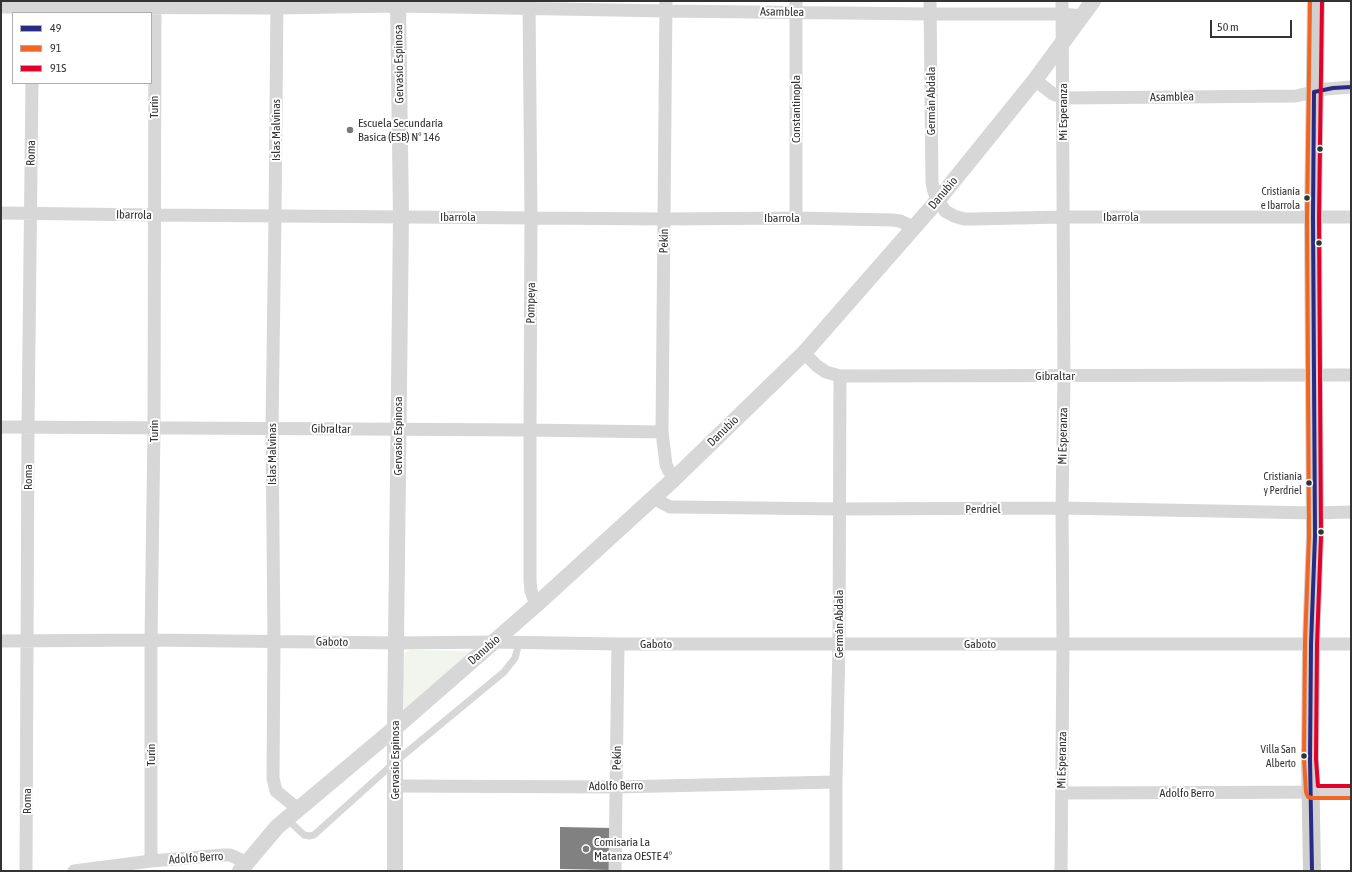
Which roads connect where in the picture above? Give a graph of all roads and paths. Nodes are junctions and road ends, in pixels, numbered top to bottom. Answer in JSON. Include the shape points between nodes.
{"nodes":[{"id":1,"x":1093,"y":1,"type":"edge"},
{"id":2,"x":1316,"y":1,"type":"edge"},
{"id":3,"x":398,"y":3,"type":"edge"},
{"id":4,"x":529,"y":4,"type":"edge"},
{"id":5,"x":155,"y":5,"type":"edge"},
{"id":6,"x":277,"y":5,"type":"edge"},
{"id":7,"x":666,"y":6,"type":"edge"},
{"id":8,"x":796,"y":6,"type":"edge"},
{"id":9,"x":1,"y":7,"type":"edge"},
{"id":10,"x":33,"y":7,"type":"edge"},
{"id":11,"x":930,"y":7,"type":"edge"},
{"id":12,"x":1062,"y":8,"type":"edge"},
{"id":13,"x":1082,"y":16,"type":"junction"},
{"id":14,"x":1063,"y":43,"type":"junction"},
{"id":15,"x":1035,"y":80,"type":"junction"},
{"id":16,"x":32,"y":84,"type":"edge"},
{"id":17,"x":1351,"y":87,"type":"edge"},
{"id":18,"x":1314,"y":92,"type":"junction"},
{"id":19,"x":1063,"y":98,"type":"junction"},
{"id":20,"x":938,"y":200,"type":"junction"},
{"id":21,"x":1,"y":213,"type":"edge"},
{"id":22,"x":31,"y":213,"type":"junction"},
{"id":23,"x":154,"y":215,"type":"junction"},
{"id":24,"x":275,"y":216,"type":"junction"},
{"id":25,"x":401,"y":217,"type":"junction"},
{"id":26,"x":1063,"y":217,"type":"junction"},
{"id":27,"x":1313,"y":217,"type":"junction"},
{"id":28,"x":1351,"y":217,"type":"edge"},
{"id":29,"x":531,"y":218,"type":"junction"},
{"id":30,"x":796,"y":218,"type":"junction"},
{"id":31,"x":664,"y":219,"type":"junction"},
{"id":32,"x":913,"y":227,"type":"junction"},
{"id":33,"x":804,"y":353,"type":"junction"},
{"id":34,"x":1314,"y":375,"type":"junction"},
{"id":35,"x":1351,"y":375,"type":"edge"},
{"id":36,"x":840,"y":376,"type":"junction"},
{"id":37,"x":1064,"y":376,"type":"junction"},
{"id":38,"x":1,"y":427,"type":"edge"},
{"id":39,"x":28,"y":427,"type":"junction"},
{"id":40,"x":154,"y":428,"type":"junction"},
{"id":41,"x":272,"y":428,"type":"junction"},
{"id":42,"x":397,"y":430,"type":"junction"},
{"id":43,"x":530,"y":430,"type":"junction"},
{"id":44,"x":662,"y":432,"type":"junction"},
{"id":45,"x":674,"y":479,"type":"junction"},
{"id":46,"x":653,"y":498,"type":"junction"},
{"id":47,"x":1062,"y":508,"type":"junction"},
{"id":48,"x":839,"y":509,"type":"junction"},
{"id":49,"x":1351,"y":512,"type":"edge"},
{"id":50,"x":1315,"y":513,"type":"junction"},
{"id":51,"x":536,"y":604,"type":"junction"},
{"id":52,"x":151,"y":640,"type":"junction"},
{"id":53,"x":1,"y":641,"type":"edge"},
{"id":54,"x":274,"y":641,"type":"junction"},
{"id":55,"x":28,"y":642,"type":"junction"},
{"id":56,"x":494,"y":642,"type":"junction"},
{"id":57,"x":397,"y":643,"type":"junction"},
{"id":58,"x":520,"y":643,"type":"junction"},
{"id":59,"x":618,"y":644,"type":"junction"},
{"id":60,"x":839,"y":644,"type":"junction"},
{"id":61,"x":1063,"y":644,"type":"junction"},
{"id":62,"x":1311,"y":644,"type":"junction"},
{"id":63,"x":1351,"y":644,"type":"edge"},
{"id":64,"x":395,"y":728,"type":"junction"},
{"id":65,"x":395,"y":762,"type":"junction"},
{"id":66,"x":836,"y":782,"type":"junction"},
{"id":67,"x":395,"y":786,"type":"junction"},
{"id":68,"x":616,"y":787,"type":"junction"},
{"id":69,"x":1312,"y":792,"type":"junction"},
{"id":70,"x":1351,"y":792,"type":"edge"},
{"id":71,"x":1062,"y":793,"type":"junction"},
{"id":72,"x":293,"y":814,"type":"junction"},
{"id":73,"x":151,"y":861,"type":"junction"},
{"id":74,"x":243,"y":866,"type":"edge"},
{"id":75,"x":26,"y":871,"type":"edge"},
{"id":76,"x":74,"y":871,"type":"edge"},
{"id":77,"x":395,"y":871,"type":"edge"},
{"id":78,"x":615,"y":871,"type":"edge"},
{"id":79,"x":836,"y":871,"type":"edge"},
{"id":80,"x":1061,"y":871,"type":"edge"},
{"id":81,"x":1312,"y":871,"type":"edge"}],
"edges":[{"from":1,"to":13,"type":"street","name":"Danubio"},
{"from":2,"to":18,"type":"main road"},
{"from":3,"to":4,"type":"street","name":"Asamblea"},
{"from":3,"to":6,"type":"street","name":"Asamblea"},
{"from":3,"to":25,"type":"street","name":"Gervasio Espinosa"},
{"from":4,"to":7,"type":"street","name":"Asamblea"},
{"from":4,"to":29,"type":"street","name":"Pompeya"},
{"from":5,"to":6,"type":"street","name":"Asamblea"},
{"from":5,"to":10,"type":"street","name":"Asamblea"},
{"from":5,"to":23,"type":"street","name":"Turín"},
{"from":6,"to":24,"type":"street","name":"Islas Malvinas"},
{"from":7,"to":8,"type":"street","name":"Asamblea"},
{"from":7,"to":31,"type":"street","name":"Pekín"},
{"from":8,"to":11,"type":"street","name":"Asamblea"},
{"from":8,"to":30,"type":"street","name":"Constantinopla"},
{"from":9,"to":10,"type":"street","name":"Asamblea"},
{"from":11,"to":12,"type":"street","name":"Asamblea"},
{"from":11,"to":20,"type":"street","name":"Germán Abdala","via":[[932,182]]},
{"from":12,"to":13,"type":"street","name":"Asamblea"},
{"from":12,"to":14,"type":"street","name":"Mi Esperanza"},
{"from":13,"to":14,"type":"street","name":"Danubio"},
{"from":14,"to":15,"type":"street","name":"Danubio"},
{"from":14,"to":19,"type":"street","name":"Mi Esperanza"},
{"from":15,"to":19,"type":"street","name":"Asamblea","via":[[1052,94]]},
{"from":15,"to":20,"type":"street","name":"Danubio"},
{"from":16,"to":22,"type":"street","name":"Roma"},
{"from":17,"to":18,"type":"street","name":"Asamblea"},
{"from":18,"to":19,"type":"street","name":"Asamblea","via":[[1296,96]]},
{"from":18,"to":27,"type":"main road"},
{"from":19,"to":26,"type":"street","name":"Mi Esperanza"},
{"from":20,"to":26,"type":"street","name":"Ibarrola","via":[[945,211],[964,219]]},
{"from":20,"to":32,"type":"street","name":"Danubio"},
{"from":21,"to":22,"type":"street","name":"Ibarrola"},
{"from":22,"to":23,"type":"street","name":"Ibarrola"},
{"from":22,"to":39,"type":"street","name":"Roma"},
{"from":23,"to":24,"type":"street","name":"Ibarrola"},
{"from":23,"to":40,"type":"street","name":"Turín"},
{"from":24,"to":25,"type":"street","name":"Ibarrola"},
{"from":24,"to":41,"type":"street","name":"Islas Malvinas"},
{"from":25,"to":29,"type":"street","name":"Ibarrola"},
{"from":25,"to":42,"type":"street","name":"Gervasio Espinosa"},
{"from":26,"to":27,"type":"street","name":"Ibarrola"},
{"from":26,"to":37,"type":"street","name":"Mi Esperanza"},
{"from":27,"to":28,"type":"street","name":"Ibarrola"},
{"from":27,"to":34,"type":"main road"},
{"from":29,"to":31,"type":"street","name":"Ibarrola"},
{"from":29,"to":43,"type":"street","name":"Pompeya"},
{"from":30,"to":31,"type":"street","name":"Ibarrola"},
{"from":30,"to":32,"type":"street","name":"Ibarrola","via":[[893,220]]},
{"from":31,"to":44,"type":"street","name":"Pekín"},
{"from":32,"to":33,"type":"street","name":"Danubio"},
{"from":33,"to":36,"type":"street","name":"Gibraltar","via":[[826,372]]},
{"from":33,"to":45,"type":"street","name":"Danubio"},
{"from":34,"to":35,"type":"street","name":"Gibraltar"},
{"from":34,"to":37,"type":"street","name":"Gibraltar"},
{"from":34,"to":50,"type":"main road"},
{"from":36,"to":37,"type":"street","name":"Gibraltar"},
{"from":36,"to":48,"type":"street","name":"Germán Abdala"},
{"from":37,"to":47,"type":"street","name":"Mi Esperanza"},
{"from":38,"to":39,"type":"street","name":"Gibraltar"},
{"from":39,"to":40,"type":"street","name":"Gibraltar"},
{"from":39,"to":55,"type":"street","name":"Roma"},
{"from":40,"to":41,"type":"street","name":"Gibraltar"},
{"from":40,"to":52,"type":"street","name":"Turín"},
{"from":41,"to":42,"type":"street","name":"Gibraltar"},
{"from":41,"to":54,"type":"street","name":"Islas Malvinas"},
{"from":42,"to":43,"type":"street","name":"Gibraltar"},
{"from":42,"to":57,"type":"street","name":"Gervasio Espinosa"},
{"from":43,"to":44,"type":"street","name":"Gibraltar"},
{"from":43,"to":51,"type":"street","name":"Pompeya","via":[[530,580]]},
{"from":44,"to":45,"type":"street","name":"Pekín","via":[[666,465]]},
{"from":45,"to":46,"type":"street","name":"Danubio"},
{"from":46,"to":48,"type":"street","name":"Perdriel","via":[[670,507]]},
{"from":46,"to":51,"type":"street","name":"Danubio"},
{"from":47,"to":48,"type":"street","name":"Perdriel"},
{"from":47,"to":50,"type":"street","name":"Perdriel"},
{"from":47,"to":61,"type":"street","name":"Mi Esperanza"},
{"from":48,"to":60,"type":"street","name":"Germán Abdala"},
{"from":49,"to":50,"type":"street","name":"Perdriel"},
{"from":50,"to":62,"type":"main road"},
{"from":51,"to":56,"type":"street","name":"Danubio"},
{"from":52,"to":54,"type":"street","name":"Gaboto"},
{"from":52,"to":55,"type":"street","name":"Gaboto"},
{"from":52,"to":73,"type":"street","name":"Turín"},
{"from":53,"to":55,"type":"street","name":"Gaboto"},
{"from":54,"to":57,"type":"street","name":"Gaboto"},
{"from":54,"to":72,"type":"street","name":"Islas Malvinas","via":[[273,778],[276,791]]},
{"from":55,"to":75,"type":"street","name":"Roma"},
{"from":56,"to":57,"type":"street","name":"Gaboto"},
{"from":56,"to":58,"type":"street","name":"Gaboto"},
{"from":56,"to":64,"type":"street","name":"Danubio"},
{"from":57,"to":64,"type":"street","name":"Gervasio Espinosa"},
{"from":58,"to":59,"type":"street","name":"Gaboto"},
{"from":58,"to":65,"type":"lane","via":[[515,658],[504,672]]},
{"from":59,"to":60,"type":"street","name":"Gaboto"},
{"from":59,"to":68,"type":"street","name":"Pekín"},
{"from":60,"to":61,"type":"street","name":"Gaboto"},
{"from":60,"to":66,"type":"street","name":"Germán Abdala"},
{"from":61,"to":62,"type":"street","name":"Gaboto"},
{"from":61,"to":71,"type":"street","name":"Mi Esperanza"},
{"from":62,"to":63,"type":"street","name":"Gaboto"},
{"from":62,"to":69,"type":"main road"},
{"from":64,"to":65,"type":"street","name":"Gervasio Espinosa"},
{"from":64,"to":72,"type":"street","name":"Danubio"},
{"from":65,"to":67,"type":"street","name":"Gervasio Espinosa"},
{"from":65,"to":72,"type":"lane","via":[[314,835],[304,835]]},
{"from":66,"to":68,"type":"street","name":"Adolfo Berro"},
{"from":66,"to":79,"type":"street","name":"Germán Abdala"},
{"from":67,"to":68,"type":"street","name":"Adolfo Berro"},
{"from":67,"to":77,"type":"street","name":"Gervasio Espinosa"},
{"from":68,"to":78,"type":"street","name":"Pekín"},
{"from":69,"to":70,"type":"street","name":"Adolfo Berro"},
{"from":69,"to":71,"type":"street","name":"Adolfo Berro"},
{"from":69,"to":81,"type":"main road"},
{"from":71,"to":80,"type":"street","name":"Mi Esperanza"},
{"from":72,"to":74,"type":"street","via":[[277,827]]},
{"from":73,"to":74,"type":"street","name":"Adolfo Berro","via":[[230,855]]},
{"from":73,"to":76,"type":"street","name":"Adolfo Berro"}]}
